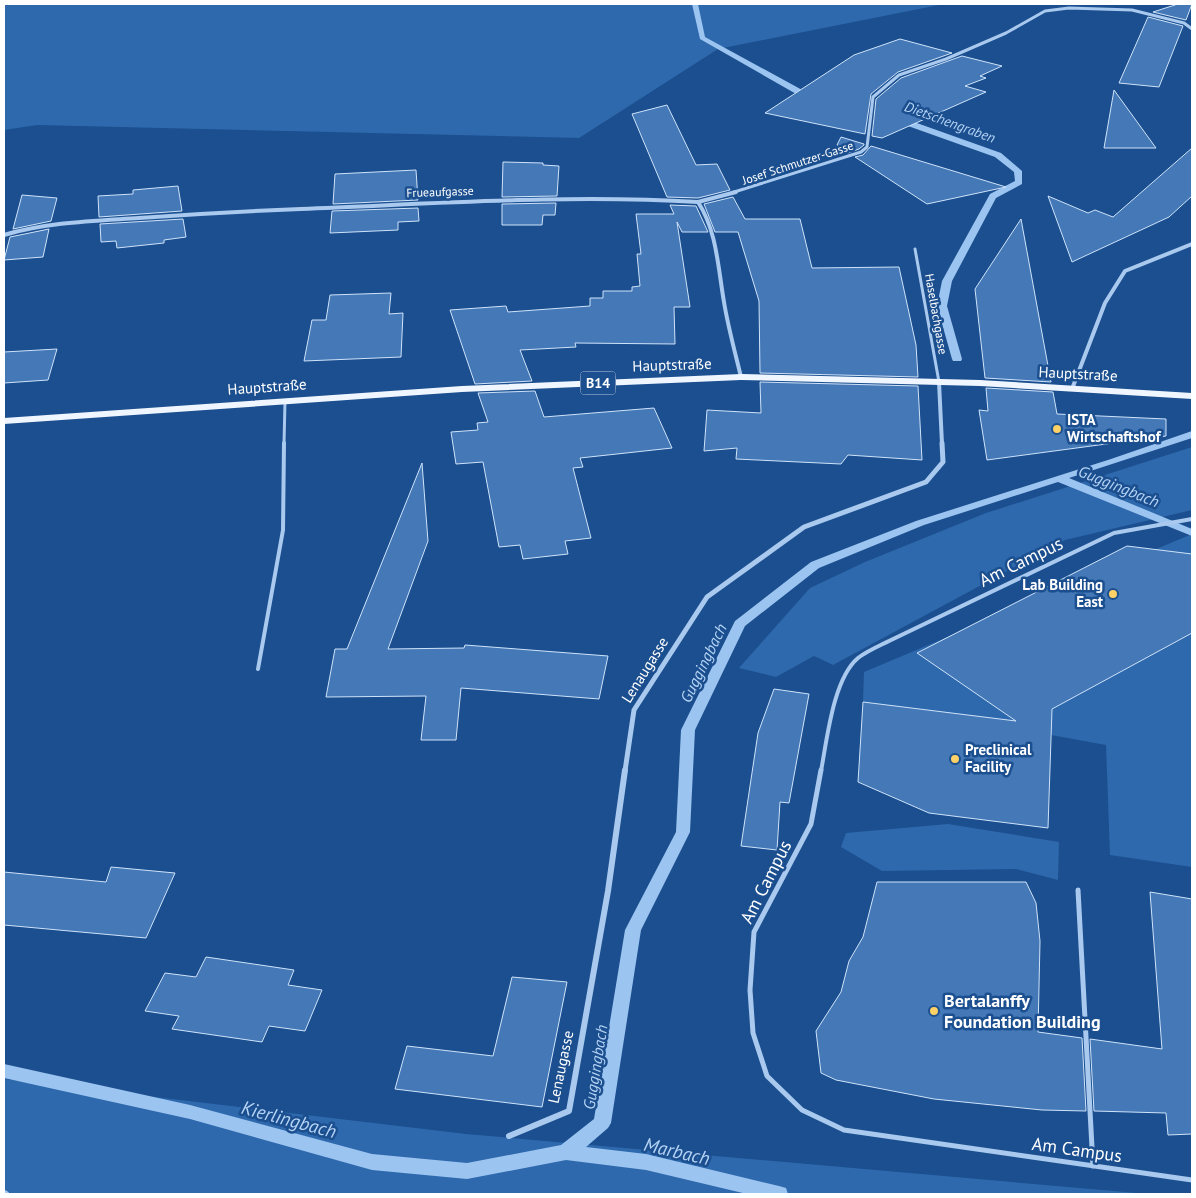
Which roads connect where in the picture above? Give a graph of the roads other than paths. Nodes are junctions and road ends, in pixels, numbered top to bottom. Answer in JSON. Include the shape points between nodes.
{"nodes":[{"id":1,"x":1192,"y":29,"type":"edge"},
{"id":2,"x":698,"y":202,"type":"junction"},
{"id":3,"x":4,"y":235,"type":"edge"},
{"id":4,"x":1192,"y":244,"type":"edge"},
{"id":5,"x":915,"y":249,"type":"dead end"},
{"id":6,"x":741,"y":377,"type":"junction"},
{"id":7,"x":939,"y":382,"type":"junction"},
{"id":8,"x":1072,"y":388,"type":"junction"},
{"id":9,"x":1192,"y":396,"type":"edge"},
{"id":10,"x":285,"y":401,"type":"junction"},
{"id":11,"x":4,"y":421,"type":"edge"},
{"id":12,"x":1192,"y":518,"type":"edge"},
{"id":13,"x":258,"y":669,"type":"dead end"},
{"id":14,"x":1078,"y":890,"type":"dead end"},
{"id":15,"x":508,"y":1136,"type":"dead end"},
{"id":16,"x":1093,"y":1166,"type":"junction"},
{"id":17,"x":1192,"y":1180,"type":"edge"}],
"edges":[{"from":1,"to":2,"type":"street","name":"Josef Schmutzer-Gasse","via":[[1184,23],[1132,10],[1069,8],[1045,11],[1006,33],[899,75],[873,97],[867,147],[861,152]]},
{"from":2,"to":3,"type":"street","name":"Frueaufgasse","via":[[539,200],[295,208],[88,221],[28,228]]},
{"from":2,"to":6,"type":"street","via":[[710,224]]},
{"from":4,"to":8,"type":"street","via":[[1125,271],[1105,303]]},
{"from":5,"to":7,"type":"lane","name":"Haselbachgasse"},
{"from":6,"to":7,"type":"main road","name":"Hauptstraße","number":"B14"},
{"from":6,"to":10,"type":"main road","name":"Hauptstraße","number":"B14","via":[[462,388]]},
{"from":7,"to":8,"type":"main road","name":"Hauptstraße","number":"B14"},
{"from":7,"to":15,"type":"street","name":"Lenaugasse","via":[[943,462],[926,482],[804,527],[708,597],[634,710],[608,891],[569,1111]]},
{"from":8,"to":9,"type":"main road","name":"Hauptstraße","number":"B14"},
{"from":10,"to":11,"type":"main road","name":"Hauptstraße","number":"B14"},
{"from":10,"to":13,"type":"lane","via":[[283,530]]},
{"from":12,"to":16,"type":"lane","name":"Am Campus","via":[[1114,533],[858,658],[848,670],[834,702],[811,824],[754,932],[750,990],[753,1033],[767,1076],[802,1110],[844,1130]]},
{"from":14,"to":16,"type":"lane"},
{"from":16,"to":17,"type":"lane","name":"Am Campus"}]}
